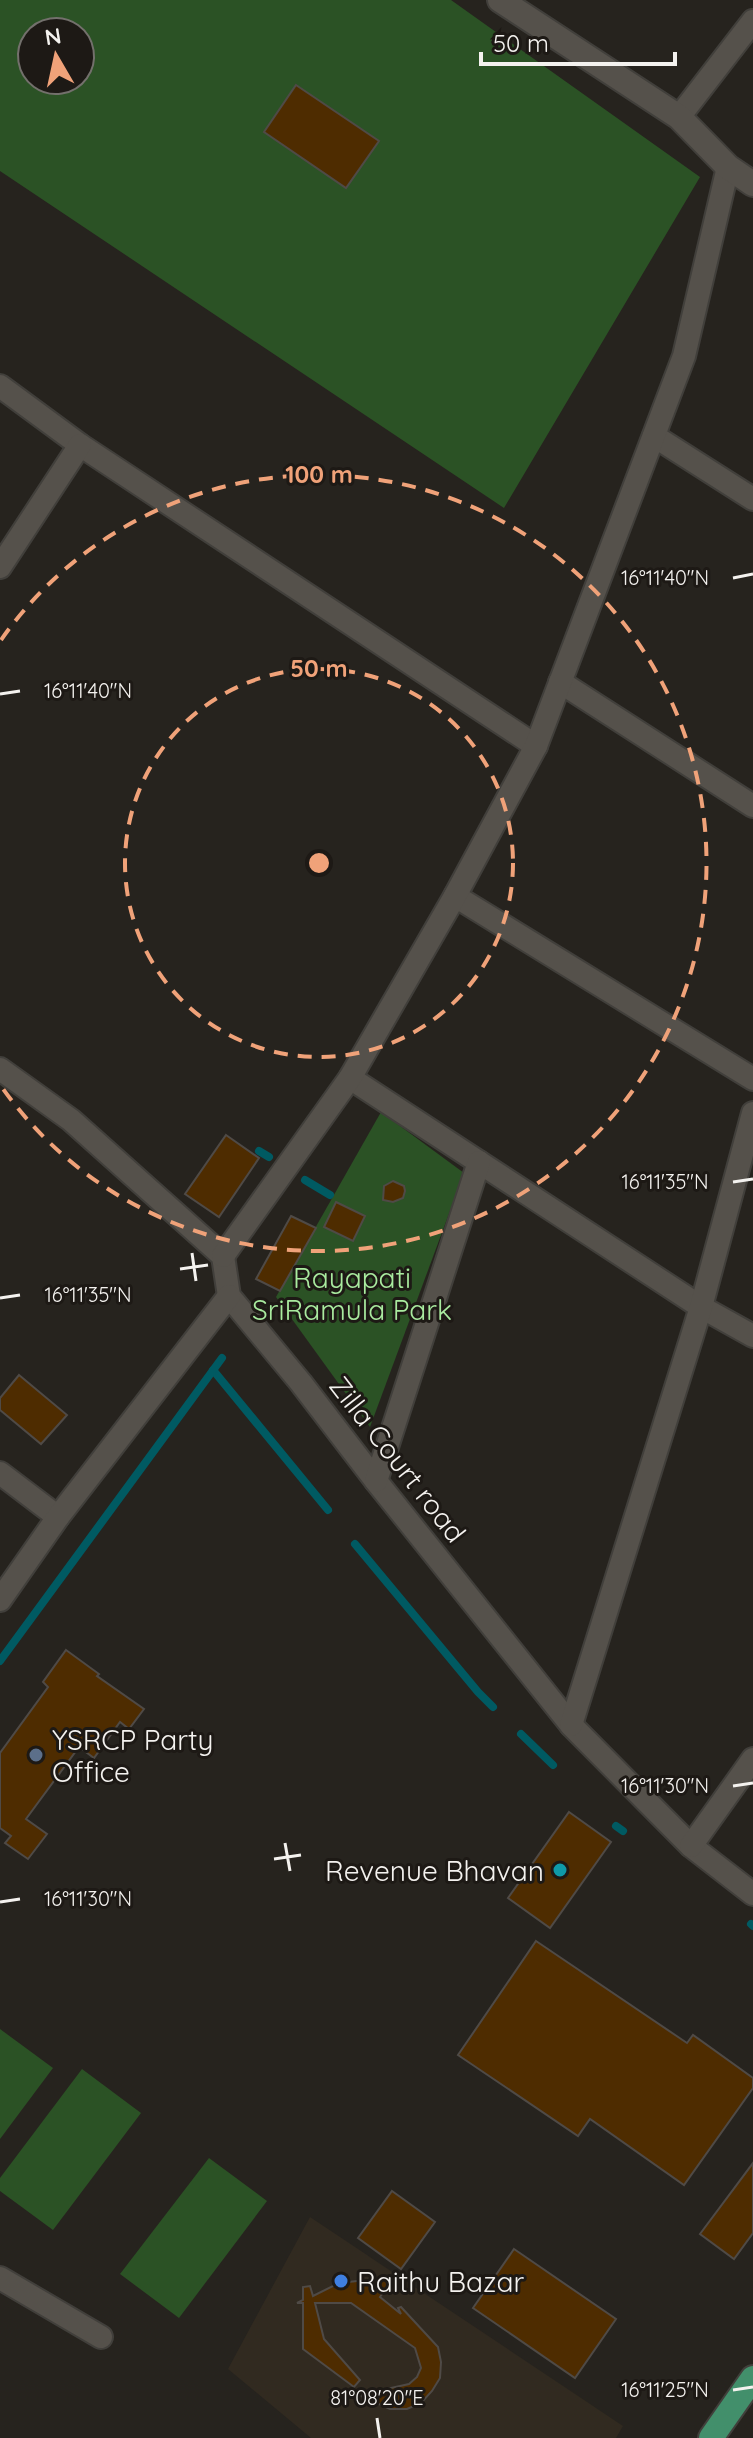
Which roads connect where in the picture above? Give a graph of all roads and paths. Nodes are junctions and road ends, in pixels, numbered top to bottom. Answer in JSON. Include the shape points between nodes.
{"nodes":[{"id":1,"x":500,"y":0,"type":"edge"},
{"id":2,"x":753,"y":21,"type":"edge"},
{"id":3,"x":679,"y":117,"type":"junction"},
{"id":4,"x":728,"y":167,"type":"junction"},
{"id":5,"x":753,"y":184,"type":"edge"},
{"id":6,"x":0,"y":386,"type":"edge"},
{"id":7,"x":654,"y":436,"type":"junction"},
{"id":8,"x":80,"y":445,"type":"junction"},
{"id":9,"x":753,"y":499,"type":"edge"},
{"id":10,"x":0,"y":567,"type":"edge"},
{"id":11,"x":560,"y":682,"type":"junction"},
{"id":12,"x":536,"y":746,"type":"junction"},
{"id":13,"x":753,"y":806,"type":"edge"},
{"id":14,"x":455,"y":896,"type":"junction"},
{"id":15,"x":0,"y":1069,"type":"edge"},
{"id":16,"x":350,"y":1078,"type":"junction"},
{"id":17,"x":753,"y":1079,"type":"edge"},
{"id":18,"x":753,"y":1113,"type":"edge"},
{"id":19,"x":479,"y":1162,"type":"junction"},
{"id":20,"x":223,"y":1256,"type":"junction"},
{"id":21,"x":229,"y":1296,"type":"junction"},
{"id":22,"x":701,"y":1307,"type":"junction"},
{"id":23,"x":753,"y":1336,"type":"edge"},
{"id":24,"x":0,"y":1473,"type":"edge"},
{"id":25,"x":376,"y":1481,"type":"junction"},
{"id":26,"x":58,"y":1517,"type":"junction"},
{"id":27,"x":0,"y":1600,"type":"edge"},
{"id":28,"x":571,"y":1725,"type":"junction"},
{"id":29,"x":753,"y":1759,"type":"edge"},
{"id":30,"x":691,"y":1846,"type":"junction"},
{"id":31,"x":753,"y":1894,"type":"edge"},
{"id":32,"x":0,"y":2278,"type":"edge"},
{"id":33,"x":101,"y":2337,"type":"dead end"},
{"id":34,"x":753,"y":2378,"type":"edge"},
{"id":35,"x":711,"y":2438,"type":"edge"}],
"edges":[{"from":1,"to":3,"type":"main road"},
{"from":2,"to":3,"type":"street"},
{"from":3,"to":4,"type":"main road"},
{"from":4,"to":5,"type":"main road"},
{"from":4,"to":7,"type":"street","via":[[684,356]]},
{"from":6,"to":8,"type":"street"},
{"from":7,"to":9,"type":"street"},
{"from":7,"to":11,"type":"street"},
{"from":8,"to":10,"type":"street"},
{"from":8,"to":12,"type":"street"},
{"from":11,"to":12,"type":"street"},
{"from":11,"to":13,"type":"street"},
{"from":12,"to":14,"type":"street"},
{"from":14,"to":16,"type":"street"},
{"from":14,"to":17,"type":"street"},
{"from":15,"to":20,"type":"street","via":[[71,1120]]},
{"from":16,"to":19,"type":"street"},
{"from":16,"to":20,"type":"street"},
{"from":18,"to":22,"type":"street"},
{"from":19,"to":22,"type":"street"},
{"from":19,"to":25,"type":"street"},
{"from":20,"to":21,"type":"street"},
{"from":21,"to":25,"type":"street","name":"Zilla Court road"},
{"from":21,"to":26,"type":"street"},
{"from":22,"to":23,"type":"street"},
{"from":22,"to":28,"type":"street"},
{"from":24,"to":26,"type":"street"},
{"from":25,"to":28,"type":"street","name":"Zilla Court road"},
{"from":26,"to":27,"type":"street"},
{"from":28,"to":30,"type":"street","name":"Zilla Court road"},
{"from":29,"to":30,"type":"street"},
{"from":30,"to":31,"type":"street","name":"Zilla Court road"},
{"from":32,"to":33,"type":"street"},
{"from":34,"to":35,"type":"main road"}]}
